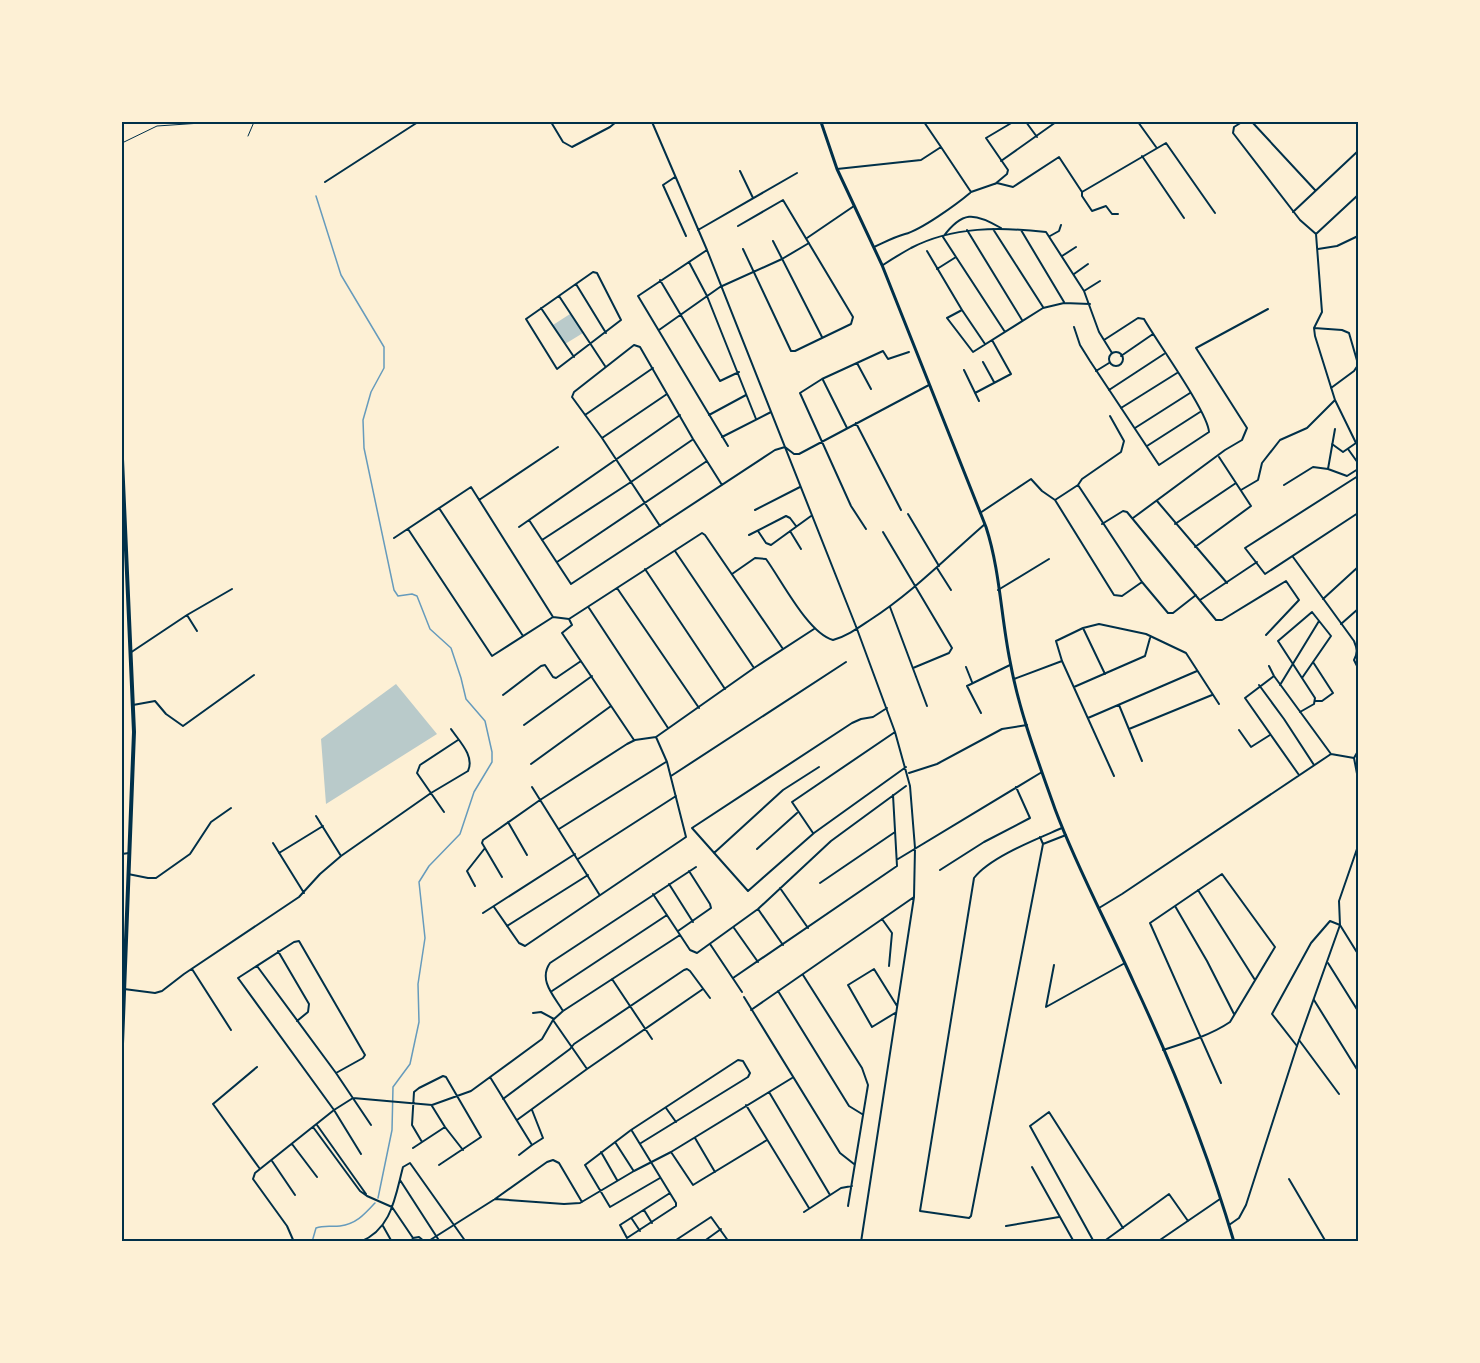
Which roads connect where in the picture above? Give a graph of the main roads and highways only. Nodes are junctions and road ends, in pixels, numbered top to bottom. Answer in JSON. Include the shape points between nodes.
{"nodes":[{"id":1,"x":821,"y":122,"type":"edge"},
{"id":2,"x":122,"y":459,"type":"edge"},
{"id":3,"x":124,"y":554,"type":"edge"},
{"id":4,"x":123,"y":957,"type":"edge"},
{"id":5,"x":122,"y":1044,"type":"edge"},
{"id":6,"x":1234,"y":1241,"type":"edge"}],
"edges":[{"from":1,"to":6,"type":"main road","via":[[985,524],[1010,665],[1042,772],[1066,835],[1163,1050]]},
{"from":2,"to":3,"type":"highway"},
{"from":3,"to":4,"type":"highway","via":[[134,732]]},
{"from":4,"to":5,"type":"highway"}]}
